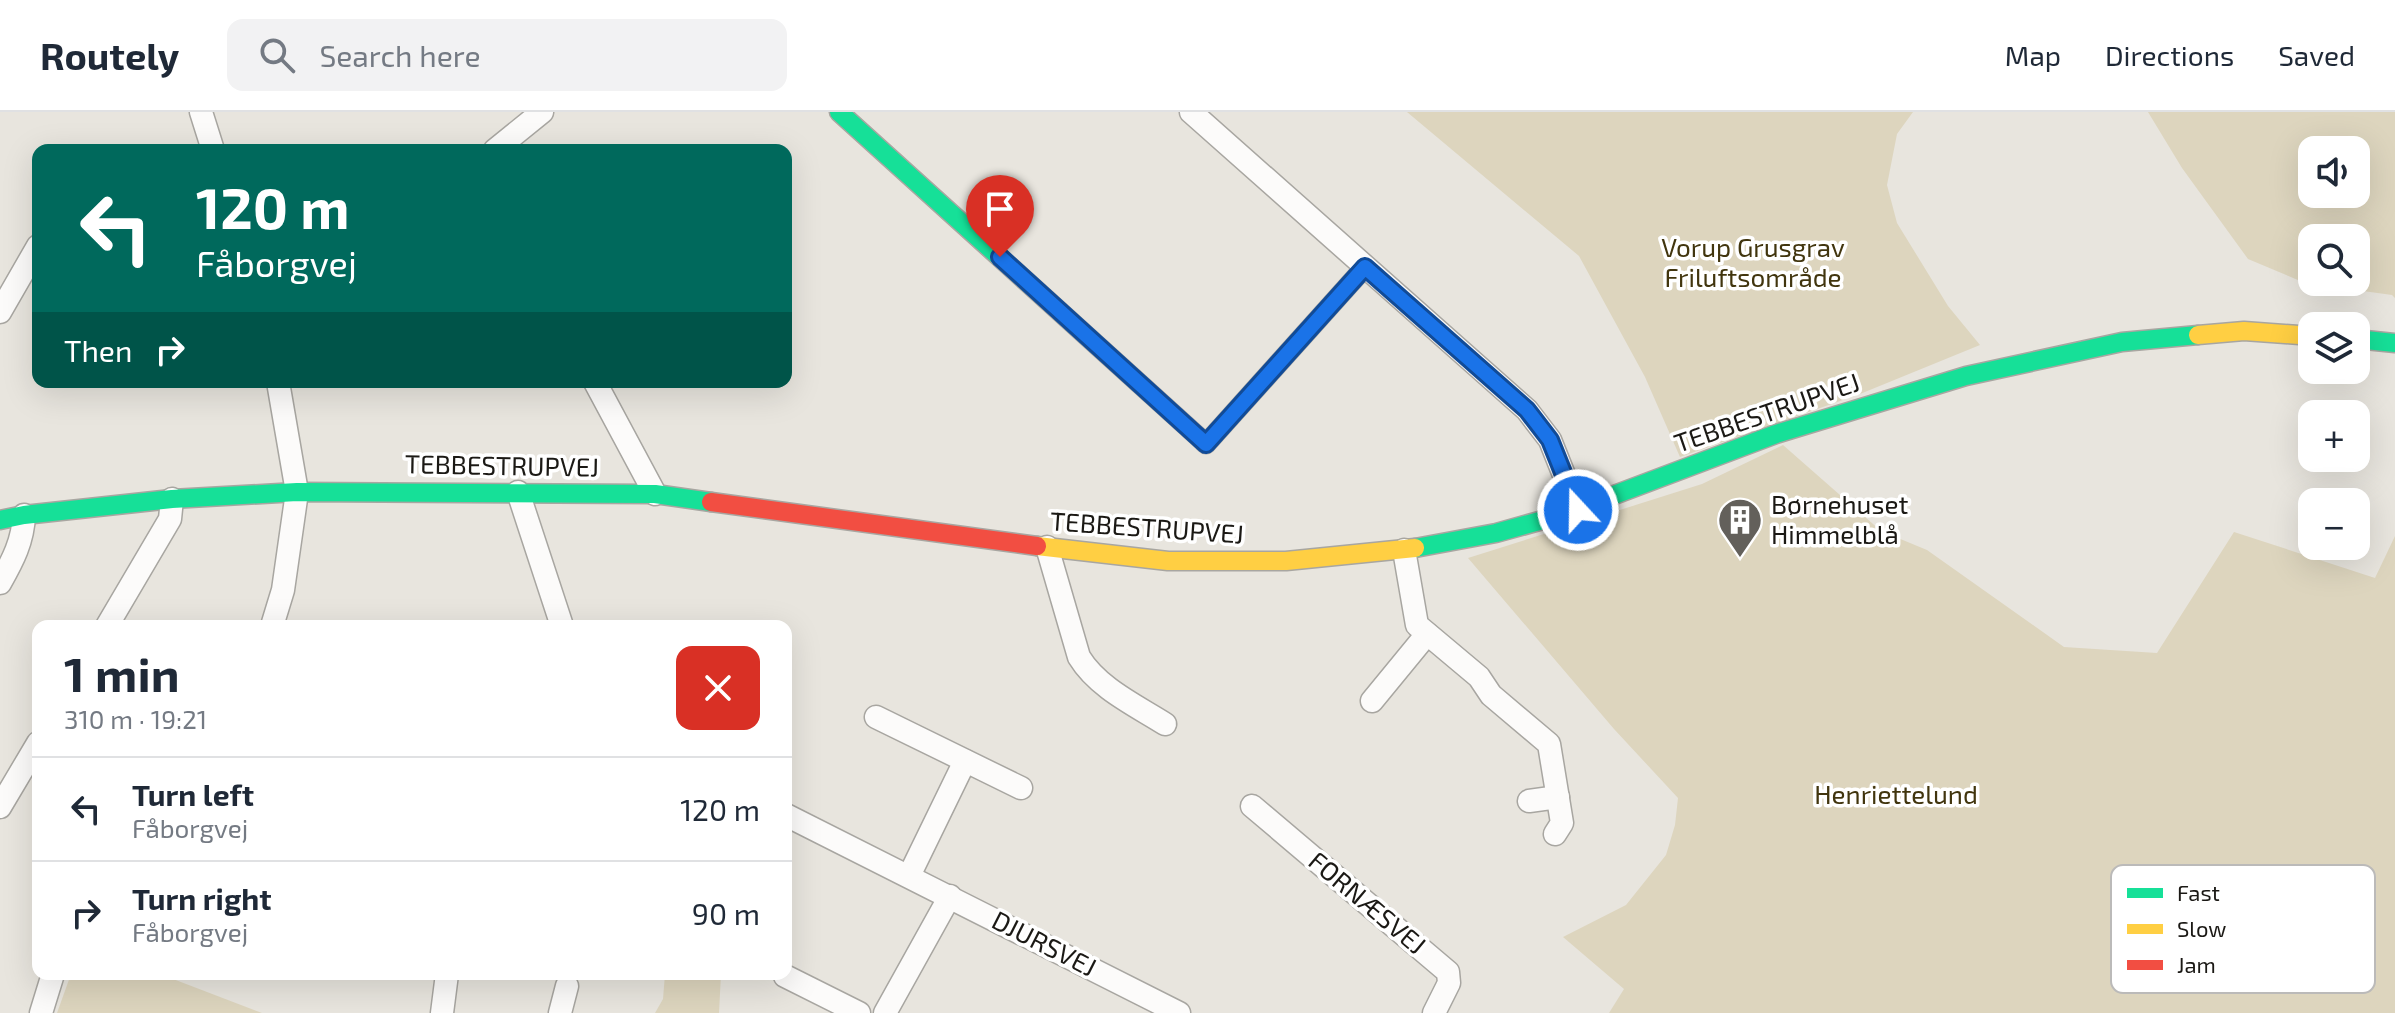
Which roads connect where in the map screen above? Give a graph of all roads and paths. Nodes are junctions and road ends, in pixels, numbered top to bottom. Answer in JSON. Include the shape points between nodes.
{"nodes":[{"id":1,"x":201,"y":112,"type":"edge"},
{"id":2,"x":542,"y":112,"type":"edge"},
{"id":3,"x":839,"y":112,"type":"edge"},
{"id":4,"x":1191,"y":112,"type":"edge"},
{"id":5,"x":211,"y":144,"type":"edge"},
{"id":6,"x":502,"y":144,"type":"edge"},
{"id":7,"x":32,"y":256,"type":"edge"},
{"id":8,"x":1365,"y":267,"type":"junction"},
{"id":9,"x":0,"y":312,"type":"edge"},
{"id":10,"x":2298,"y":335,"type":"edge"},
{"id":11,"x":2370,"y":340,"type":"edge"},
{"id":12,"x":2395,"y":343,"type":"edge"},
{"id":13,"x":279,"y":388,"type":"edge"},
{"id":14,"x":598,"y":388,"type":"edge"},
{"id":15,"x":297,"y":492,"type":"junction"},
{"id":16,"x":518,"y":492,"type":"junction"},
{"id":17,"x":655,"y":494,"type":"junction"},
{"id":18,"x":172,"y":499,"type":"junction"},
{"id":19,"x":1578,"y":510,"type":"junction"},
{"id":20,"x":24,"y":515,"type":"junction"},
{"id":21,"x":0,"y":520,"type":"edge"},
{"id":22,"x":1047,"y":547,"type":"junction"},
{"id":23,"x":1404,"y":550,"type":"junction"},
{"id":24,"x":0,"y":583,"type":"edge"},
{"id":25,"x":111,"y":620,"type":"edge"},
{"id":26,"x":274,"y":620,"type":"edge"},
{"id":27,"x":560,"y":620,"type":"edge"},
{"id":28,"x":1427,"y":634,"type":"junction"},
{"id":29,"x":1372,"y":701,"type":"dead end"},
{"id":30,"x":876,"y":717,"type":"dead end"},
{"id":31,"x":1165,"y":724,"type":"dead end"},
{"id":32,"x":32,"y":753,"type":"edge"},
{"id":33,"x":965,"y":761,"type":"junction"},
{"id":34,"x":1021,"y":788,"type":"dead end"},
{"id":35,"x":1558,"y":797,"type":"junction"},
{"id":36,"x":1529,"y":801,"type":"dead end"},
{"id":37,"x":1252,"y":806,"type":"dead end"},
{"id":38,"x":0,"y":807,"type":"edge"},
{"id":39,"x":792,"y":818,"type":"edge"},
{"id":40,"x":1555,"y":834,"type":"dead end"},
{"id":41,"x":909,"y":876,"type":"junction"},
{"id":42,"x":950,"y":896,"type":"junction"},
{"id":43,"x":51,"y":980,"type":"edge"},
{"id":44,"x":446,"y":980,"type":"edge"},
{"id":45,"x":792,"y":980,"type":"edge"},
{"id":46,"x":567,"y":986,"type":"dead end"},
{"id":47,"x":41,"y":1013,"type":"edge"},
{"id":48,"x":442,"y":1013,"type":"edge"},
{"id":49,"x":560,"y":1013,"type":"edge"},
{"id":50,"x":859,"y":1013,"type":"edge"},
{"id":51,"x":885,"y":1013,"type":"edge"},
{"id":52,"x":1179,"y":1013,"type":"edge"},
{"id":53,"x":1434,"y":1013,"type":"edge"}],
"edges":[{"from":1,"to":5,"type":"street"},
{"from":2,"to":6,"type":"street"},
{"from":3,"to":8,"type":"street","via":[[1206,444]]},
{"from":4,"to":8,"type":"street"},
{"from":7,"to":9,"type":"street"},
{"from":8,"to":19,"type":"street","via":[[1527,410],[1550,440]]},
{"from":10,"to":19,"type":"street","name":"TEBBESTRUPVEJ","via":[[2244,331],[2122,342],[1966,376],[1776,434]]},
{"from":11,"to":12,"type":"street"},
{"from":13,"to":15,"type":"street"},
{"from":14,"to":17,"type":"street"},
{"from":15,"to":16,"type":"street","name":"TEBBESTRUPVEJ"},
{"from":15,"to":18,"type":"street","name":"TEBBESTRUPVEJ"},
{"from":15,"to":26,"type":"street"},
{"from":16,"to":17,"type":"street","name":"TEBBESTRUPVEJ"},
{"from":16,"to":27,"type":"street"},
{"from":17,"to":22,"type":"street","name":"TEBBESTRUPVEJ"},
{"from":18,"to":20,"type":"street","name":"TEBBESTRUPVEJ"},
{"from":18,"to":25,"type":"street","via":[[170,519]]},
{"from":19,"to":23,"type":"street","name":"TEBBESTRUPVEJ","via":[[1496,533]]},
{"from":20,"to":21,"type":"street","name":"TEBBESTRUPVEJ"},
{"from":20,"to":24,"type":"street","via":[[18,550]]},
{"from":22,"to":23,"type":"street","name":"TEBBESTRUPVEJ","via":[[1210,563]]},
{"from":22,"to":31,"type":"street","via":[[1079,657],[1100,682]]},
{"from":23,"to":28,"type":"street","via":[[1417,625]]},
{"from":28,"to":29,"type":"street"},
{"from":28,"to":35,"type":"street","via":[[1549,744]]},
{"from":30,"to":33,"type":"street"},
{"from":32,"to":38,"type":"street"},
{"from":33,"to":34,"type":"street"},
{"from":33,"to":41,"type":"street"},
{"from":35,"to":36,"type":"street"},
{"from":35,"to":40,"type":"street","via":[[1562,823]]},
{"from":37,"to":53,"type":"street","name":"FORNÆSVEJ","via":[[1448,972],[1449,983]]},
{"from":39,"to":41,"type":"street","name":"DJURSVEJ"},
{"from":41,"to":42,"type":"street","name":"DJURSVEJ"},
{"from":42,"to":51,"type":"street"},
{"from":42,"to":52,"type":"street","name":"DJURSVEJ"},
{"from":43,"to":47,"type":"street"},
{"from":44,"to":48,"type":"street"},
{"from":45,"to":50,"type":"street"},
{"from":46,"to":49,"type":"street"}]}
